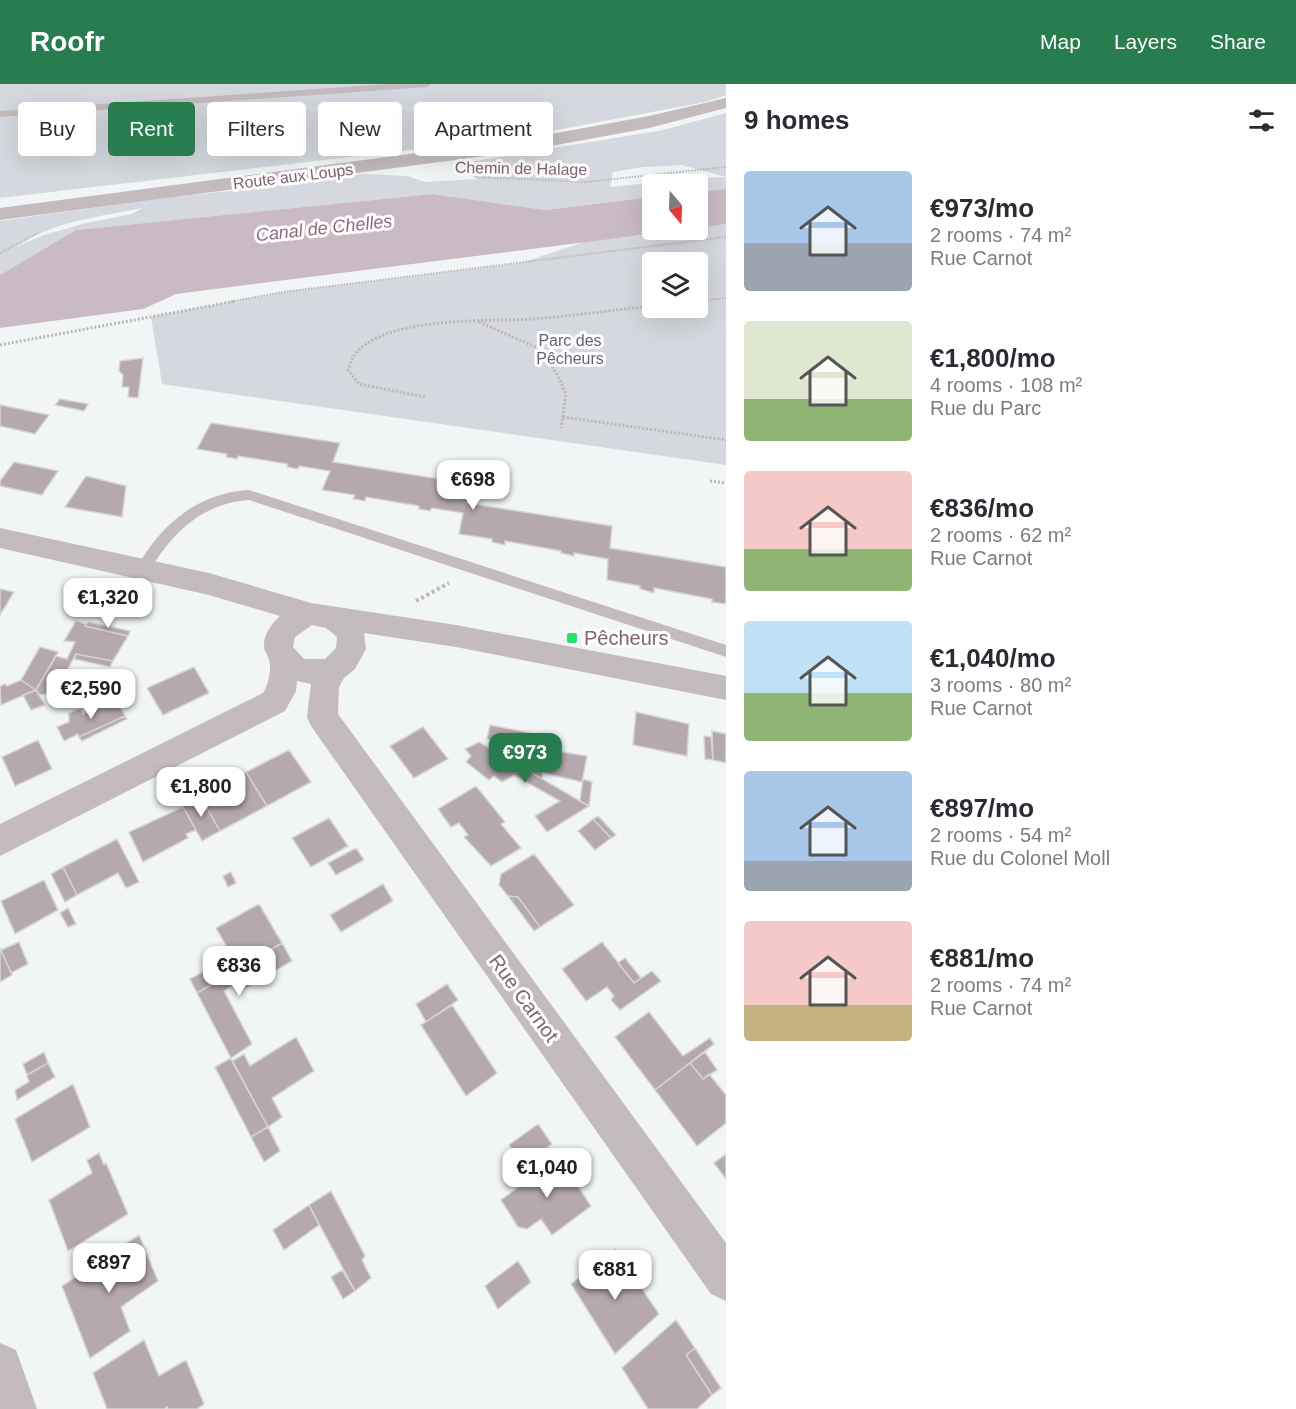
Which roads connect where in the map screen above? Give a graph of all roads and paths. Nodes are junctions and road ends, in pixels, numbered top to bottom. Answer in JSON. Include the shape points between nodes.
{"nodes":[{"id":1,"x":428,"y":84,"type":"edge"},
{"id":2,"x":726,"y":103,"type":"edge"},
{"id":3,"x":0,"y":114,"type":"edge"},
{"id":4,"x":726,"y":167,"type":"edge"},
{"id":5,"x":466,"y":176,"type":"dead end"},
{"id":6,"x":0,"y":214,"type":"edge"},
{"id":7,"x":44,"y":230,"type":"dead end"},
{"id":8,"x":726,"y":237,"type":"edge"},
{"id":9,"x":0,"y":253,"type":"edge"},
{"id":10,"x":726,"y":298,"type":"edge"},
{"id":11,"x":708,"y":300,"type":"edge"},
{"id":12,"x":642,"y":307,"type":"edge"},
{"id":13,"x":476,"y":321,"type":"junction"},
{"id":14,"x":0,"y":345,"type":"edge"},
{"id":15,"x":425,"y":397,"type":"dead end"},
{"id":16,"x":563,"y":417,"type":"junction"},
{"id":17,"x":561,"y":428,"type":"dead end"},
{"id":18,"x":726,"y":440,"type":"edge"},
{"id":19,"x":710,"y":481,"type":"dead end"},
{"id":20,"x":726,"y":483,"type":"edge"},
{"id":21,"x":0,"y":538,"type":"edge"},
{"id":22,"x":472,"y":568,"type":"junction"},
{"id":23,"x":143,"y":569,"type":"junction"},
{"id":24,"x":244,"y":596,"type":"junction"},
{"id":25,"x":324,"y":616,"type":"junction"},
{"id":26,"x":411,"y":629,"type":"junction"},
{"id":27,"x":282,"y":651,"type":"junction"},
{"id":28,"x":726,"y":651,"type":"edge"},
{"id":29,"x":342,"y":661,"type":"junction"},
{"id":30,"x":726,"y":688,"type":"edge"},
{"id":31,"x":274,"y":702,"type":"junction"},
{"id":32,"x":322,"y":717,"type":"junction"},
{"id":33,"x":0,"y":841,"type":"edge"},
{"id":34,"x":726,"y":1279,"type":"edge"},
{"id":35,"x":0,"y":1366,"type":"edge"},
{"id":36,"x":14,"y":1409,"type":"edge"}],
"edges":[{"from":1,"to":3,"type":"lane"},
{"from":2,"to":6,"type":"street","name":"Route aux Loups","via":[[524,145]]},
{"from":4,"to":5,"type":"path","name":"Chemin de Halage","via":[[586,182]]},
{"from":7,"to":9,"type":"path"},
{"from":8,"to":14,"type":"path","via":[[283,292]]},
{"from":10,"to":11,"type":"path"},
{"from":12,"to":13,"type":"path"},
{"from":13,"to":15,"type":"path","via":[[408,328],[372,340],[353,357],[348,370],[359,384]]},
{"from":13,"to":16,"type":"path","via":[[540,348],[566,394]]},
{"from":16,"to":17,"type":"path"},
{"from":16,"to":18,"type":"path"},
{"from":19,"to":20,"type":"path"},
{"from":21,"to":23,"type":"street"},
{"from":22,"to":23,"type":"lane","via":[[261,497],[236,494],[210,501],[196,510],[162,541]]},
{"from":22,"to":26,"type":"path","via":[[415,602]]},
{"from":22,"to":28,"type":"lane"},
{"from":23,"to":24,"type":"street"},
{"from":24,"to":25,"type":"street"},
{"from":24,"to":27,"type":"street"},
{"from":25,"to":26,"type":"street"},
{"from":25,"to":27,"type":"street","via":[[290,622],[282,631]]},
{"from":25,"to":29,"type":"street","via":[[349,629],[353,644]]},
{"from":26,"to":29,"type":"street"},
{"from":26,"to":30,"type":"street"},
{"from":27,"to":29,"type":"street","via":[[295,668],[307,672],[320,673]]},
{"from":27,"to":31,"type":"street","via":[[281,691]]},
{"from":29,"to":32,"type":"street","via":[[324,687]]},
{"from":31,"to":32,"type":"street","via":[[304,707]]},
{"from":31,"to":33,"type":"street"},
{"from":32,"to":34,"type":"street","name":"Rue Carnot"},
{"from":35,"to":36,"type":"street"}]}
